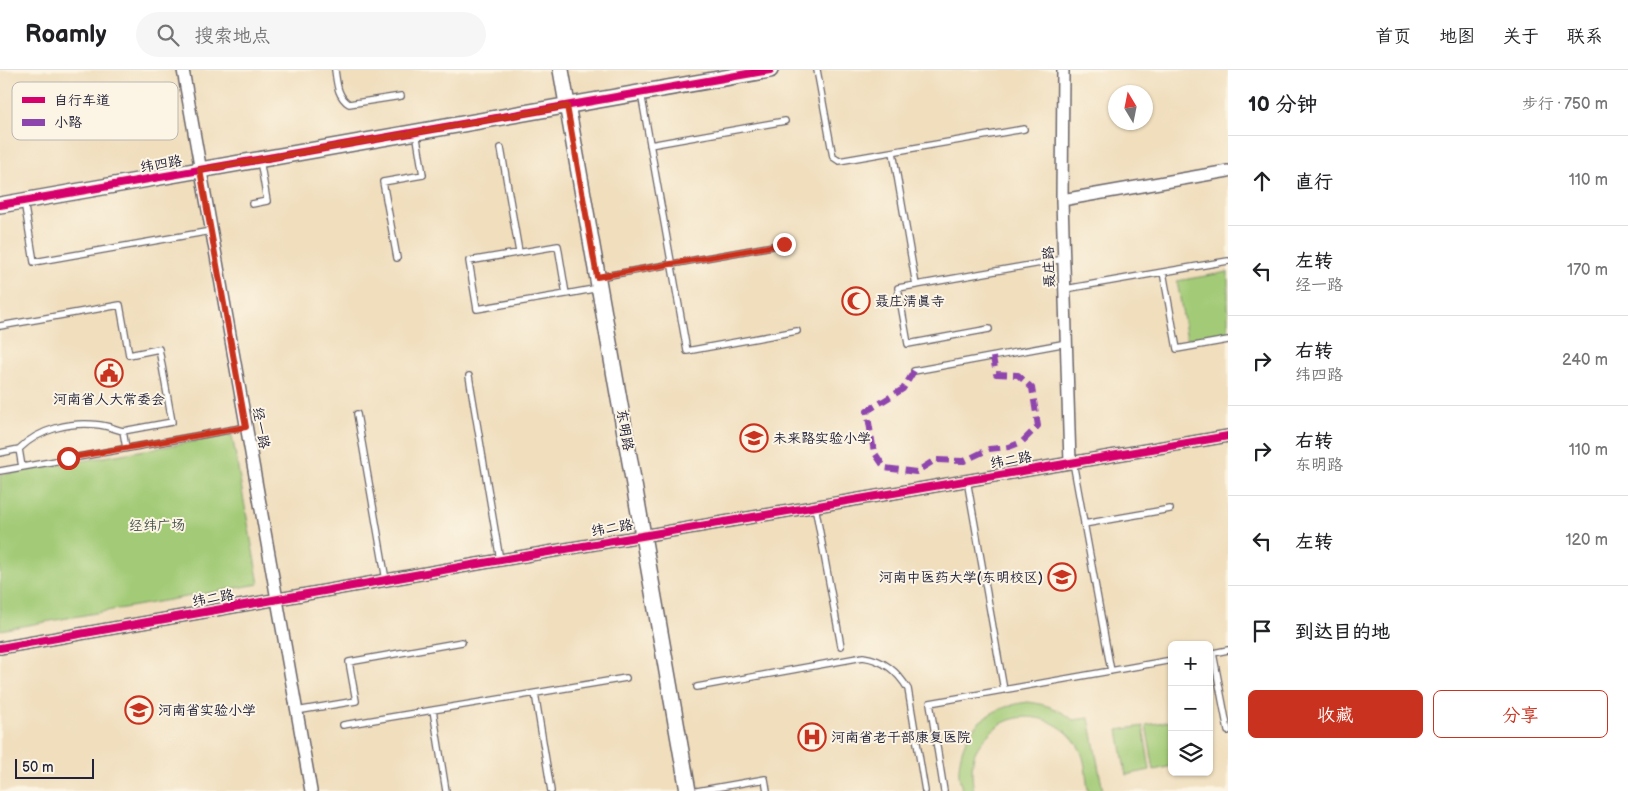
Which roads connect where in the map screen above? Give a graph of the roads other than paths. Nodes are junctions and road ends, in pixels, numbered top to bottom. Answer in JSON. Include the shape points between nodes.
{"nodes":[{"id":1,"x":183,"y":70,"type":"edge"},
{"id":2,"x":335,"y":70,"type":"edge"},
{"id":3,"x":561,"y":70,"type":"edge"},
{"id":4,"x":770,"y":70,"type":"edge"},
{"id":5,"x":817,"y":70,"type":"edge"},
{"id":6,"x":1063,"y":70,"type":"edge"},
{"id":7,"x":641,"y":93,"type":"junction"},
{"id":8,"x":401,"y":96,"type":"dead end"},
{"id":9,"x":567,"y":106,"type":"junction"},
{"id":10,"x":785,"y":121,"type":"dead end"},
{"id":11,"x":1024,"y":129,"type":"dead end"},
{"id":12,"x":416,"y":132,"type":"junction"},
{"id":13,"x":650,"y":145,"type":"junction"},
{"id":14,"x":501,"y":148,"type":"dead end"},
{"id":15,"x":893,"y":152,"type":"junction"},
{"id":16,"x":260,"y":160,"type":"junction"},
{"id":17,"x":200,"y":170,"type":"junction"},
{"id":18,"x":1228,"y":171,"type":"edge"},
{"id":19,"x":1062,"y":200,"type":"junction"},
{"id":20,"x":24,"y":201,"type":"junction"},
{"id":21,"x":252,"y":204,"type":"dead end"},
{"id":22,"x":0,"y":205,"type":"edge"},
{"id":23,"x":211,"y":231,"type":"junction"},
{"id":24,"x":784,"y":244,"type":"dead end"},
{"id":25,"x":518,"y":252,"type":"junction"},
{"id":26,"x":396,"y":258,"type":"dead end"},
{"id":27,"x":1064,"y":258,"type":"junction"},
{"id":28,"x":1228,"y":261,"type":"edge"},
{"id":29,"x":671,"y":264,"type":"junction"},
{"id":30,"x":1163,"y":272,"type":"junction"},
{"id":31,"x":598,"y":282,"type":"junction"},
{"id":32,"x":916,"y":285,"type":"junction"},
{"id":33,"x":1065,"y":289,"type":"junction"},
{"id":34,"x":566,"y":294,"type":"junction"},
{"id":35,"x":0,"y":326,"type":"edge"},
{"id":36,"x":989,"y":329,"type":"dead end"},
{"id":37,"x":797,"y":331,"type":"dead end"},
{"id":38,"x":1228,"y":341,"type":"edge"},
{"id":39,"x":1066,"y":343,"type":"junction"},
{"id":40,"x":914,"y":371,"type":"dead end"},
{"id":41,"x":469,"y":376,"type":"dead end"},
{"id":42,"x":357,"y":414,"type":"dead end"},
{"id":43,"x":246,"y":427,"type":"junction"},
{"id":44,"x":123,"y":431,"type":"junction"},
{"id":45,"x":1228,"y":436,"type":"edge"},
{"id":46,"x":126,"y":448,"type":"junction"},
{"id":47,"x":19,"y":449,"type":"junction"},
{"id":48,"x":0,"y":453,"type":"edge"},
{"id":49,"x":1072,"y":462,"type":"junction"},
{"id":50,"x":22,"y":467,"type":"junction"},
{"id":51,"x":0,"y":471,"type":"edge"},
{"id":52,"x":967,"y":480,"type":"junction"},
{"id":53,"x":815,"y":506,"type":"junction"},
{"id":54,"x":1170,"y":509,"type":"dead end"},
{"id":55,"x":1084,"y":524,"type":"junction"},
{"id":56,"x":643,"y":536,"type":"junction"},
{"id":57,"x":500,"y":560,"type":"junction"},
{"id":58,"x":386,"y":580,"type":"junction"},
{"id":59,"x":276,"y":599,"type":"junction"},
{"id":60,"x":462,"y":642,"type":"dead end"},
{"id":61,"x":841,"y":646,"type":"dead end"},
{"id":62,"x":0,"y":648,"type":"edge"},
{"id":63,"x":1228,"y":650,"type":"edge"},
{"id":64,"x":1213,"y":653,"type":"edge"},
{"id":65,"x":1168,"y":661,"type":"edge"},
{"id":66,"x":1213,"y":662,"type":"edge"},
{"id":67,"x":1111,"y":671,"type":"junction"},
{"id":68,"x":626,"y":678,"type":"dead end"},
{"id":69,"x":697,"y":687,"type":"dead end"},
{"id":70,"x":1004,"y":690,"type":"junction"},
{"id":71,"x":535,"y":693,"type":"junction"},
{"id":72,"x":433,"y":710,"type":"junction"},
{"id":73,"x":296,"y":711,"type":"junction"},
{"id":74,"x":343,"y":725,"type":"dead end"},
{"id":75,"x":1228,"y":731,"type":"edge"},
{"id":76,"x":310,"y":791,"type":"edge"},
{"id":77,"x":446,"y":791,"type":"edge"},
{"id":78,"x":551,"y":791,"type":"edge"},
{"id":79,"x":688,"y":791,"type":"edge"},
{"id":80,"x":697,"y":791,"type":"edge"},
{"id":81,"x":767,"y":791,"type":"edge"},
{"id":82,"x":924,"y":791,"type":"edge"},
{"id":83,"x":944,"y":791,"type":"edge"}],
"edges":[{"from":1,"to":17,"type":"street","name":"经一路"},
{"from":2,"to":8,"type":"lane","via":[[339,93],[348,104]]},
{"from":3,"to":9,"type":"street","name":"东明路"},
{"from":4,"to":7,"type":"street","name":"纬四路"},
{"from":5,"to":15,"type":"lane","via":[[833,157],[839,161]]},
{"from":6,"to":19,"type":"street","name":"聂庄路"},
{"from":7,"to":9,"type":"street","name":"纬四路"},
{"from":7,"to":13,"type":"lane"},
{"from":9,"to":12,"type":"street","name":"纬四路"},
{"from":9,"to":31,"type":"street","name":"东明路"},
{"from":10,"to":13,"type":"lane"},
{"from":11,"to":15,"type":"lane"},
{"from":12,"to":16,"type":"street","name":"纬四路"},
{"from":12,"to":26,"type":"lane","via":[[423,175],[383,182]]},
{"from":13,"to":29,"type":"lane"},
{"from":14,"to":25,"type":"lane"},
{"from":15,"to":32,"type":"lane"},
{"from":16,"to":17,"type":"street","name":"纬四路"},
{"from":16,"to":21,"type":"lane","via":[[268,201]]},
{"from":17,"to":20,"type":"street","name":"纬四路"},
{"from":17,"to":23,"type":"street","name":"经一路"},
{"from":18,"to":19,"type":"street"},
{"from":19,"to":27,"type":"street","name":"聂庄路"},
{"from":20,"to":22,"type":"street","name":"纬四路"},
{"from":20,"to":23,"type":"lane","via":[[34,262]]},
{"from":23,"to":43,"type":"street","name":"经一路"},
{"from":24,"to":29,"type":"lane"},
{"from":25,"to":34,"type":"lane","via":[[558,246]]},
{"from":25,"to":34,"type":"lane","via":[[469,261],[477,309]]},
{"from":27,"to":32,"type":"lane"},
{"from":27,"to":33,"type":"street","name":"聂庄路"},
{"from":28,"to":30,"type":"lane"},
{"from":29,"to":31,"type":"lane"},
{"from":29,"to":37,"type":"lane","via":[[687,351]]},
{"from":30,"to":33,"type":"lane"},
{"from":30,"to":38,"type":"lane","via":[[1177,349]]},
{"from":31,"to":34,"type":"lane"},
{"from":31,"to":56,"type":"street","name":"东明路"},
{"from":32,"to":36,"type":"lane","via":[[898,288],[908,344]]},
{"from":33,"to":39,"type":"street","name":"聂庄路"},
{"from":35,"to":44,"type":"lane","via":[[120,305],[128,355],[160,349],[172,422]]},
{"from":39,"to":40,"type":"lane"},
{"from":39,"to":49,"type":"street","name":"聂庄路"},
{"from":41,"to":57,"type":"lane"},
{"from":42,"to":58,"type":"lane"},
{"from":43,"to":46,"type":"lane"},
{"from":43,"to":59,"type":"street","name":"经一路"},
{"from":44,"to":46,"type":"lane"},
{"from":44,"to":47,"type":"lane","via":[[101,425],[62,427],[43,432]]},
{"from":45,"to":49,"type":"street","name":"纬二路"},
{"from":46,"to":50,"type":"lane"},
{"from":47,"to":48,"type":"lane"},
{"from":47,"to":50,"type":"lane"},
{"from":49,"to":52,"type":"street","name":"纬二路"},
{"from":49,"to":55,"type":"lane"},
{"from":50,"to":51,"type":"lane"},
{"from":52,"to":53,"type":"street","name":"纬二路"},
{"from":52,"to":70,"type":"lane"},
{"from":53,"to":56,"type":"street","name":"纬二路"},
{"from":53,"to":61,"type":"lane"},
{"from":54,"to":55,"type":"lane"},
{"from":55,"to":67,"type":"lane"},
{"from":56,"to":57,"type":"street","name":"纬二路"},
{"from":56,"to":79,"type":"street","name":"东明路"},
{"from":57,"to":58,"type":"street","name":"纬二路"},
{"from":58,"to":59,"type":"street","name":"纬二路"},
{"from":59,"to":62,"type":"street","name":"纬二路"},
{"from":59,"to":73,"type":"street","name":"经一路"},
{"from":60,"to":73,"type":"lane","via":[[349,662],[356,700]]},
{"from":63,"to":64,"type":"lane"},
{"from":65,"to":67,"type":"lane"},
{"from":66,"to":75,"type":"lane"},
{"from":67,"to":70,"type":"lane"},
{"from":68,"to":71,"type":"lane"},
{"from":69,"to":82,"type":"lane","via":[[863,657],[878,659],[908,689]]},
{"from":70,"to":83,"type":"lane","via":[[930,703]]},
{"from":71,"to":72,"type":"lane"},
{"from":71,"to":78,"type":"lane"},
{"from":72,"to":74,"type":"lane"},
{"from":72,"to":77,"type":"lane"},
{"from":73,"to":76,"type":"street","name":"经一路"},
{"from":80,"to":81,"type":"lane","via":[[765,779]]}]}
